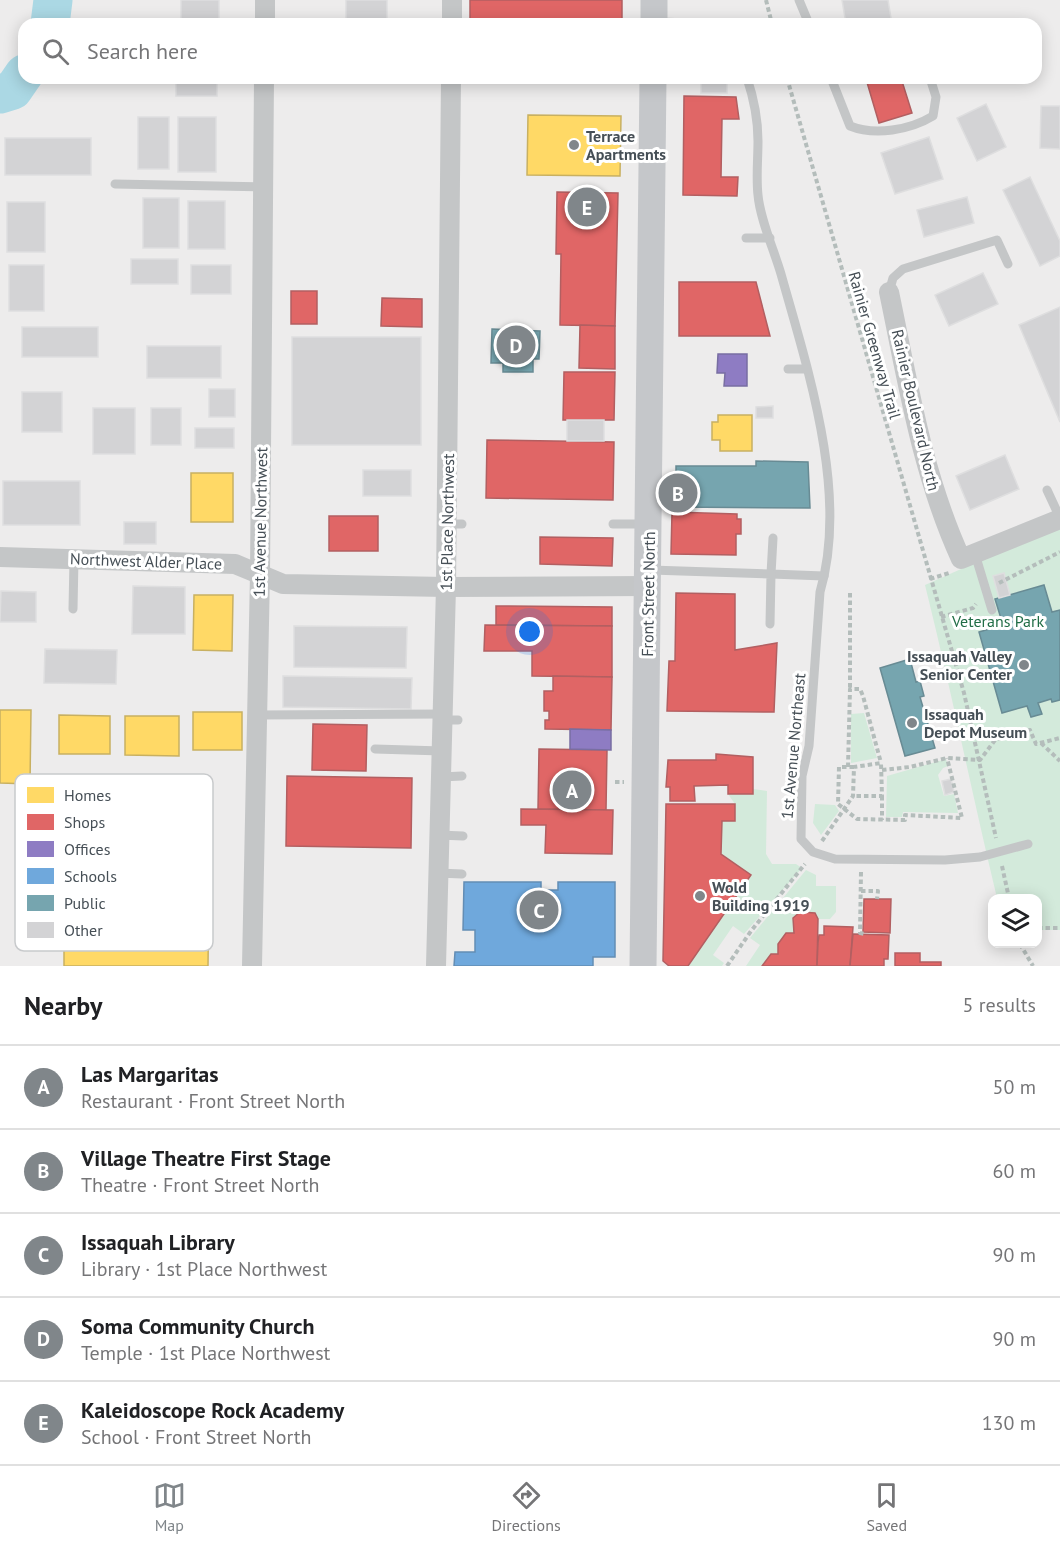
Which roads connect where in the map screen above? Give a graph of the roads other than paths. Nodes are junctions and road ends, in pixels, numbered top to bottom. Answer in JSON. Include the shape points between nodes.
{"nodes":[{"id":1,"x":265,"y":0,"type":"edge"},
{"id":2,"x":452,"y":0,"type":"edge"},
{"id":3,"x":800,"y":2,"type":"edge"},
{"id":4,"x":654,"y":15,"type":"edge"},
{"id":5,"x":265,"y":18,"type":"edge"},
{"id":6,"x":452,"y":18,"type":"edge"},
{"id":7,"x":680,"y":18,"type":"edge"},
{"id":8,"x":807,"y":18,"type":"edge"},
{"id":9,"x":264,"y":84,"type":"edge"},
{"id":10,"x":451,"y":84,"type":"edge"},
{"id":11,"x":653,"y":84,"type":"edge"},
{"id":12,"x":749,"y":84,"type":"edge"},
{"id":13,"x":833,"y":84,"type":"edge"},
{"id":14,"x":932,"y":84,"type":"edge"},
{"id":15,"x":115,"y":184,"type":"dead end"},
{"id":16,"x":264,"y":187,"type":"junction"},
{"id":17,"x":746,"y":238,"type":"dead end"},
{"id":18,"x":770,"y":238,"type":"junction"},
{"id":19,"x":1008,"y":264,"type":"dead end"},
{"id":20,"x":889,"y":292,"type":"joint"},
{"id":21,"x":788,"y":369,"type":"dead end"},
{"id":22,"x":806,"y":369,"type":"junction"},
{"id":23,"x":1047,"y":490,"type":"dead end"},
{"id":24,"x":1060,"y":518,"type":"edge"},
{"id":25,"x":613,"y":524,"type":"dead end"},
{"id":26,"x":649,"y":524,"type":"junction"},
{"id":27,"x":773,"y":538,"type":"dead end"},
{"id":28,"x":0,"y":556,"type":"edge"},
{"id":29,"x":968,"y":556,"type":"junction"},
{"id":30,"x":74,"y":559,"type":"junction"},
{"id":31,"x":260,"y":574,"type":"junction"},
{"id":32,"x":771,"y":574,"type":"junction"},
{"id":33,"x":825,"y":576,"type":"junction"},
{"id":34,"x":648,"y":578,"type":"junction"},
{"id":35,"x":446,"y":587,"type":"junction"},
{"id":36,"x":73,"y":609,"type":"dead end"},
{"id":37,"x":992,"y":610,"type":"dead end"},
{"id":38,"x":770,"y":624,"type":"dead end"},
{"id":39,"x":257,"y":715,"type":"junction"},
{"id":40,"x":448,"y":718,"type":"junction"},
{"id":41,"x":375,"y":748,"type":"dead end"},
{"id":42,"x":442,"y":751,"type":"junction"},
{"id":43,"x":462,"y":776,"type":"dead end"},
{"id":44,"x":441,"y":777,"type":"junction"},
{"id":45,"x":439,"y":835,"type":"junction"},
{"id":46,"x":463,"y":836,"type":"dead end"},
{"id":47,"x":1028,"y":844,"type":"dead end"},
{"id":48,"x":437,"y":873,"type":"junction"},
{"id":49,"x":462,"y":874,"type":"dead end"},
{"id":50,"x":252,"y":966,"type":"edge"},
{"id":51,"x":436,"y":966,"type":"edge"},
{"id":52,"x":643,"y":966,"type":"edge"}],
"edges":[{"from":1,"to":5,"type":"street"},
{"from":2,"to":6,"type":"street"},
{"from":3,"to":8,"type":"lane"},
{"from":4,"to":7,"type":"lane"},
{"from":9,"to":16,"type":"street","name":"1st Avenue Northwest"},
{"from":10,"to":35,"type":"street","name":"1st Place Northwest","via":[[454,524]]},
{"from":11,"to":26,"type":"main road","name":"Front Street North"},
{"from":12,"to":18,"type":"lane","name":"1st Avenue Northeast","via":[[757,115],[758,197]]},
{"from":13,"to":14,"type":"lane","via":[[850,126],[867,133],[921,123],[933,116],[936,97]]},
{"from":15,"to":16,"type":"lane"},
{"from":16,"to":31,"type":"street","name":"1st Avenue Northwest"},
{"from":17,"to":18,"type":"lane"},
{"from":18,"to":22,"type":"lane","name":"1st Avenue Northeast"},
{"from":19,"to":20,"type":"lane","via":[[997,240],[903,268],[893,278]]},
{"from":20,"to":29,"type":"street","name":"Rainier Boulevard North","via":[[933,489]]},
{"from":21,"to":22,"type":"lane"},
{"from":22,"to":33,"type":"lane","name":"1st Avenue Northeast","via":[[828,486]]},
{"from":23,"to":24,"type":"lane"},
{"from":24,"to":29,"type":"street"},
{"from":25,"to":26,"type":"lane"},
{"from":26,"to":34,"type":"main road","name":"Front Street North"},
{"from":27,"to":32,"type":"lane"},
{"from":28,"to":30,"type":"street","name":"Northwest Alder Place"},
{"from":29,"to":37,"type":"lane"},
{"from":30,"to":31,"type":"street","name":"Northwest Alder Place","via":[[235,564]]},
{"from":30,"to":36,"type":"lane"},
{"from":31,"to":35,"type":"street","name":"Northwest Alder Place","via":[[282,584]]},
{"from":31,"to":39,"type":"street","name":"1st Avenue Northwest"},
{"from":32,"to":33,"type":"lane"},
{"from":32,"to":34,"type":"lane"},
{"from":32,"to":38,"type":"lane"},
{"from":33,"to":47,"type":"lane","name":"1st Avenue Northeast","via":[[820,592],[809,746],[802,776],[801,839],[825,858],[861,859],[981,857]]},
{"from":34,"to":35,"type":"street","name":"Northwest Alder Place"},
{"from":34,"to":52,"type":"main road","name":"Front Street North"},
{"from":35,"to":40,"type":"street","name":"1st Place Northwest"},
{"from":39,"to":40,"type":"lane"},
{"from":39,"to":50,"type":"street","name":"1st Avenue Northwest"},
{"from":40,"to":42,"type":"street","name":"1st Place Northwest"},
{"from":41,"to":42,"type":"lane"},
{"from":42,"to":44,"type":"street","name":"1st Place Northwest"},
{"from":43,"to":44,"type":"lane"},
{"from":44,"to":45,"type":"street","name":"1st Place Northwest"},
{"from":45,"to":46,"type":"lane"},
{"from":45,"to":48,"type":"street","name":"1st Place Northwest"},
{"from":48,"to":49,"type":"lane"},
{"from":48,"to":51,"type":"street","name":"1st Place Northwest"}]}
